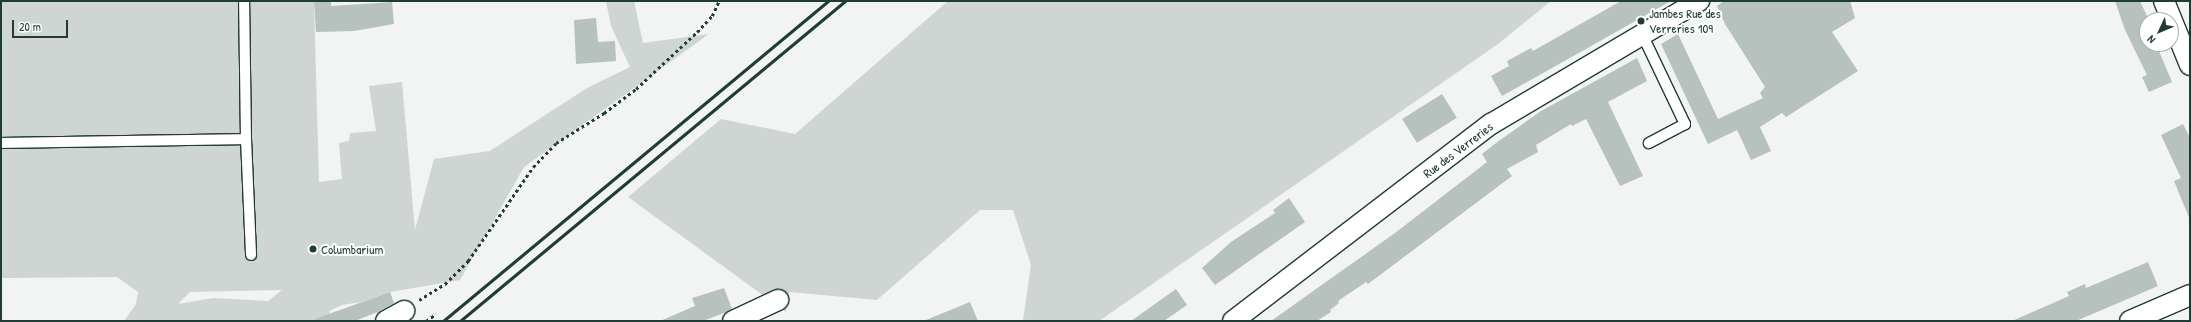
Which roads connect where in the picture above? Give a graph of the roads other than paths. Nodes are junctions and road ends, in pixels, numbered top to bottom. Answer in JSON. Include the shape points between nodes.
{"nodes":[{"id":1,"x":244,"y":1,"type":"edge"},
{"id":2,"x":1699,"y":1,"type":"edge"},
{"id":3,"x":2164,"y":1,"type":"edge"},
{"id":4,"x":1642,"y":34,"type":"junction"},
{"id":5,"x":2190,"y":66,"type":"edge"},
{"id":6,"x":246,"y":139,"type":"junction"},
{"id":7,"x":1,"y":143,"type":"edge"},
{"id":8,"x":1649,"y":143,"type":"dead end"},
{"id":9,"x":251,"y":255,"type":"dead end"},
{"id":10,"x":2190,"y":296,"type":"edge"},
{"id":11,"x":778,"y":300,"type":"dead end"},
{"id":12,"x":404,"y":310,"type":"road end"},
{"id":13,"x":386,"y":321,"type":"edge"},
{"id":14,"x":733,"y":321,"type":"edge"},
{"id":15,"x":1233,"y":321,"type":"edge"},
{"id":16,"x":2130,"y":321,"type":"edge"}],
"edges":[{"from":1,"to":6,"type":"lane"},
{"from":2,"to":4,"type":"street","name":"Rue des Verreries"},
{"from":3,"to":5,"type":"street"},
{"from":4,"to":8,"type":"lane","via":[[1685,124]]},
{"from":4,"to":15,"type":"street","name":"Rue des Verreries","via":[[1491,124]]},
{"from":6,"to":7,"type":"lane"},
{"from":6,"to":9,"type":"lane"},
{"from":10,"to":16,"type":"street"},
{"from":11,"to":14,"type":"street"},
{"from":12,"to":13,"type":"street"}]}
